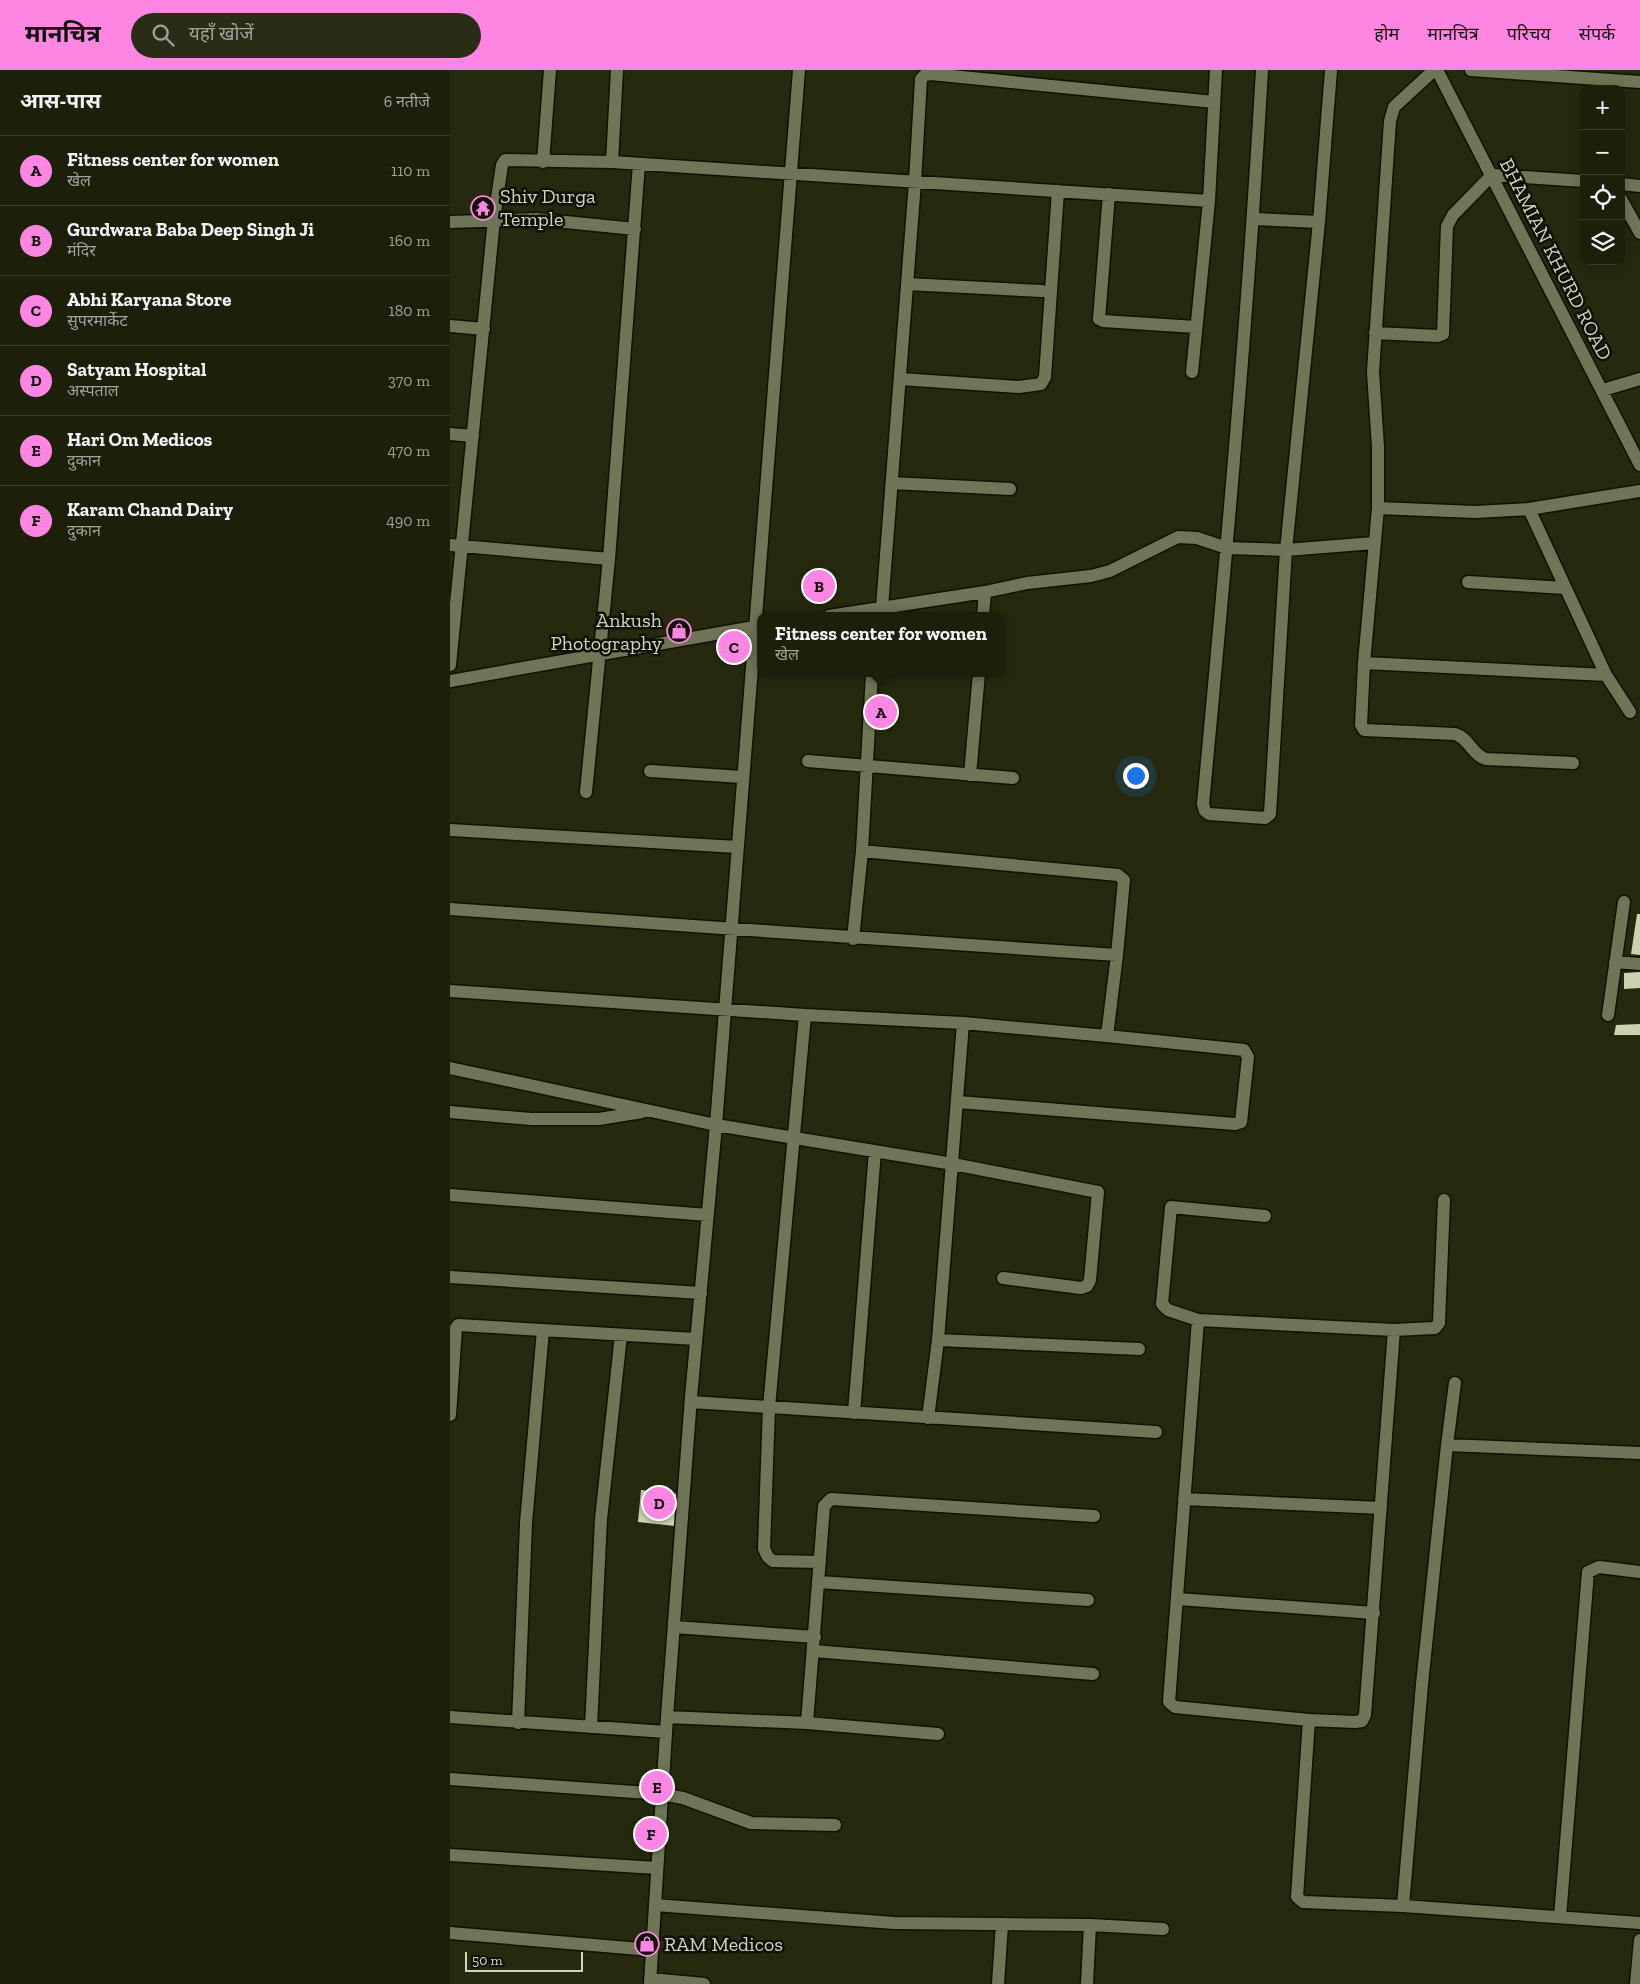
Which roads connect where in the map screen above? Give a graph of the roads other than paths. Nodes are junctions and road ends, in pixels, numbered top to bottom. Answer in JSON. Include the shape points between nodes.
{"nodes":[{"id":1,"x":550,"y":70,"type":"edge"},
{"id":2,"x":617,"y":70,"type":"edge"},
{"id":3,"x":799,"y":70,"type":"edge"},
{"id":4,"x":1216,"y":70,"type":"edge"},
{"id":5,"x":1262,"y":70,"type":"edge"},
{"id":6,"x":1331,"y":70,"type":"edge"},
{"id":7,"x":1435,"y":70,"type":"edge"},
{"id":8,"x":1470,"y":70,"type":"edge"},
{"id":9,"x":932,"y":72,"type":"edge"},
{"id":10,"x":1537,"y":72,"type":"edge"},
{"id":11,"x":1640,"y":82,"type":"edge"},
{"id":12,"x":1214,"y":102,"type":"junction"},
{"id":13,"x":543,"y":162,"type":"junction"},
{"id":14,"x":612,"y":162,"type":"junction"},
{"id":15,"x":640,"y":164,"type":"junction"},
{"id":16,"x":792,"y":173,"type":"junction"},
{"id":17,"x":1492,"y":175,"type":"junction"},
{"id":18,"x":1580,"y":181,"type":"edge"},
{"id":19,"x":915,"y":182,"type":"junction"},
{"id":20,"x":1625,"y":184,"type":"edge"},
{"id":21,"x":1640,"y":186,"type":"edge"},
{"id":22,"x":1058,"y":191,"type":"junction"},
{"id":23,"x":1109,"y":194,"type":"junction"},
{"id":24,"x":1209,"y":201,"type":"junction"},
{"id":25,"x":1625,"y":205,"type":"edge"},
{"id":26,"x":494,"y":218,"type":"junction"},
{"id":27,"x":1254,"y":218,"type":"junction"},
{"id":28,"x":450,"y":222,"type":"edge"},
{"id":29,"x":1319,"y":222,"type":"junction"},
{"id":30,"x":635,"y":229,"type":"junction"},
{"id":31,"x":1640,"y":233,"type":"edge"},
{"id":32,"x":907,"y":284,"type":"junction"},
{"id":33,"x":1042,"y":291,"type":"dead end"},
{"id":34,"x":450,"y":326,"type":"edge"},
{"id":35,"x":1196,"y":327,"type":"junction"},
{"id":36,"x":484,"y":329,"type":"junction"},
{"id":37,"x":1375,"y":333,"type":"junction"},
{"id":38,"x":1192,"y":372,"type":"dead end"},
{"id":39,"x":900,"y":379,"type":"junction"},
{"id":40,"x":1640,"y":379,"type":"edge"},
{"id":41,"x":1603,"y":390,"type":"junction"},
{"id":42,"x":450,"y":434,"type":"edge"},
{"id":43,"x":473,"y":436,"type":"junction"},
{"id":44,"x":1640,"y":465,"type":"edge"},
{"id":45,"x":892,"y":483,"type":"junction"},
{"id":46,"x":1010,"y":489,"type":"dead end"},
{"id":47,"x":1640,"y":492,"type":"edge"},
{"id":48,"x":1378,"y":508,"type":"junction"},
{"id":49,"x":1529,"y":509,"type":"junction"},
{"id":50,"x":1374,"y":543,"type":"junction"},
{"id":51,"x":456,"y":546,"type":"edge"},
{"id":52,"x":1228,"y":548,"type":"junction"},
{"id":53,"x":1286,"y":550,"type":"junction"},
{"id":54,"x":609,"y":560,"type":"junction"},
{"id":55,"x":1468,"y":582,"type":"dead end"},
{"id":56,"x":1565,"y":588,"type":"junction"},
{"id":57,"x":985,"y":592,"type":"junction"},
{"id":58,"x":877,"y":611,"type":"edge"},
{"id":59,"x":758,"y":612,"type":"edge"},
{"id":60,"x":983,"y":612,"type":"edge"},
{"id":61,"x":757,"y":627,"type":"edge"},
{"id":62,"x":452,"y":631,"type":"edge"},
{"id":63,"x":600,"y":656,"type":"junction"},
{"id":64,"x":1364,"y":663,"type":"junction"},
{"id":65,"x":450,"y":665,"type":"edge"},
{"id":66,"x":1606,"y":675,"type":"junction"},
{"id":67,"x":872,"y":677,"type":"edge"},
{"id":68,"x":979,"y":677,"type":"edge"},
{"id":69,"x":450,"y":681,"type":"edge"},
{"id":70,"x":1630,"y":712,"type":"dead end"},
{"id":71,"x":808,"y":761,"type":"dead end"},
{"id":72,"x":1573,"y":763,"type":"dead end"},
{"id":73,"x":868,"y":766,"type":"junction"},
{"id":74,"x":650,"y":771,"type":"dead end"},
{"id":75,"x":970,"y":776,"type":"junction"},
{"id":76,"x":742,"y":777,"type":"junction"},
{"id":77,"x":1013,"y":778,"type":"dead end"},
{"id":78,"x":586,"y":792,"type":"dead end"},
{"id":79,"x":450,"y":830,"type":"edge"},
{"id":80,"x":737,"y":848,"type":"junction"},
{"id":81,"x":862,"y":852,"type":"junction"},
{"id":82,"x":1624,"y":902,"type":"dead end"},
{"id":83,"x":450,"y":909,"type":"edge"},
{"id":84,"x":731,"y":928,"type":"junction"},
{"id":85,"x":853,"y":939,"type":"junction"},
{"id":86,"x":1117,"y":954,"type":"junction"},
{"id":87,"x":1616,"y":962,"type":"junction"},
{"id":88,"x":1640,"y":964,"type":"edge"},
{"id":89,"x":450,"y":991,"type":"edge"},
{"id":90,"x":725,"y":1008,"type":"junction"},
{"id":91,"x":805,"y":1015,"type":"junction"},
{"id":92,"x":1608,"y":1015,"type":"dead end"},
{"id":93,"x":963,"y":1023,"type":"junction"},
{"id":94,"x":1107,"y":1036,"type":"junction"},
{"id":95,"x":450,"y":1068,"type":"edge"},
{"id":96,"x":958,"y":1102,"type":"junction"},
{"id":97,"x":649,"y":1111,"type":"junction"},
{"id":98,"x":450,"y":1112,"type":"edge"},
{"id":99,"x":716,"y":1125,"type":"junction"},
{"id":100,"x":794,"y":1138,"type":"junction"},
{"id":101,"x":875,"y":1151,"type":"junction"},
{"id":102,"x":953,"y":1164,"type":"junction"},
{"id":103,"x":450,"y":1195,"type":"edge"},
{"id":104,"x":1444,"y":1200,"type":"dead end"},
{"id":105,"x":708,"y":1215,"type":"junction"},
{"id":106,"x":1265,"y":1216,"type":"dead end"},
{"id":107,"x":450,"y":1277,"type":"edge"},
{"id":108,"x":1003,"y":1278,"type":"dead end"},
{"id":109,"x":701,"y":1293,"type":"junction"},
{"id":110,"x":1198,"y":1320,"type":"junction"},
{"id":111,"x":543,"y":1330,"type":"junction"},
{"id":112,"x":1394,"y":1330,"type":"junction"},
{"id":113,"x":621,"y":1334,"type":"junction"},
{"id":114,"x":696,"y":1339,"type":"junction"},
{"id":115,"x":938,"y":1340,"type":"junction"},
{"id":116,"x":1139,"y":1349,"type":"dead end"},
{"id":117,"x":1455,"y":1383,"type":"dead end"},
{"id":118,"x":691,"y":1402,"type":"junction"},
{"id":119,"x":769,"y":1406,"type":"junction"},
{"id":120,"x":854,"y":1413,"type":"junction"},
{"id":121,"x":450,"y":1415,"type":"edge"},
{"id":122,"x":928,"y":1418,"type":"junction"},
{"id":123,"x":1156,"y":1432,"type":"dead end"},
{"id":124,"x":1447,"y":1445,"type":"junction"},
{"id":125,"x":1640,"y":1453,"type":"edge"},
{"id":126,"x":1184,"y":1499,"type":"junction"},
{"id":127,"x":1381,"y":1508,"type":"junction"},
{"id":128,"x":1094,"y":1516,"type":"dead end"},
{"id":129,"x":820,"y":1562,"type":"junction"},
{"id":130,"x":1640,"y":1572,"type":"edge"},
{"id":131,"x":819,"y":1582,"type":"junction"},
{"id":132,"x":1178,"y":1599,"type":"junction"},
{"id":133,"x":1088,"y":1600,"type":"dead end"},
{"id":134,"x":1374,"y":1613,"type":"junction"},
{"id":135,"x":674,"y":1627,"type":"junction"},
{"id":136,"x":814,"y":1637,"type":"junction"},
{"id":137,"x":814,"y":1651,"type":"junction"},
{"id":138,"x":1093,"y":1674,"type":"dead end"},
{"id":139,"x":450,"y":1717,"type":"edge"},
{"id":140,"x":667,"y":1717,"type":"junction"},
{"id":141,"x":1308,"y":1720,"type":"junction"},
{"id":142,"x":518,"y":1723,"type":"junction"},
{"id":143,"x":807,"y":1723,"type":"junction"},
{"id":144,"x":591,"y":1727,"type":"junction"},
{"id":145,"x":666,"y":1732,"type":"junction"},
{"id":146,"x":938,"y":1734,"type":"dead end"},
{"id":147,"x":450,"y":1779,"type":"edge"},
{"id":148,"x":662,"y":1794,"type":"junction"},
{"id":149,"x":836,"y":1825,"type":"dead end"},
{"id":150,"x":450,"y":1854,"type":"edge"},
{"id":151,"x":657,"y":1868,"type":"junction"},
{"id":152,"x":655,"y":1905,"type":"junction"},
{"id":153,"x":1404,"y":1906,"type":"junction"},
{"id":154,"x":1560,"y":1917,"type":"junction"},
{"id":155,"x":1002,"y":1924,"type":"junction"},
{"id":156,"x":1640,"y":1924,"type":"edge"},
{"id":157,"x":1090,"y":1926,"type":"junction"},
{"id":158,"x":1163,"y":1929,"type":"dead end"},
{"id":159,"x":450,"y":1932,"type":"edge"},
{"id":160,"x":1640,"y":1940,"type":"edge"},
{"id":161,"x":652,"y":1950,"type":"junction"},
{"id":162,"x":650,"y":1982,"type":"edge"},
{"id":163,"x":704,"y":1984,"type":"edge"},
{"id":164,"x":998,"y":1984,"type":"edge"},
{"id":165,"x":1087,"y":1984,"type":"edge"},
{"id":166,"x":1636,"y":1984,"type":"edge"}],
"edges":[{"from":1,"to":13,"type":"street"},
{"from":2,"to":14,"type":"street"},
{"from":3,"to":16,"type":"street"},
{"from":4,"to":12,"type":"street"},
{"from":5,"to":27,"type":"street"},
{"from":6,"to":29,"type":"street"},
{"from":7,"to":17,"type":"street","name":"BHAMIAN KHURD ROAD"},
{"from":7,"to":37,"type":"street","via":[[1391,114]]},
{"from":8,"to":10,"type":"street"},
{"from":9,"to":12,"type":"street"},
{"from":9,"to":19,"type":"street","via":[[923,76],[920,84]]},
{"from":10,"to":11,"type":"street"},
{"from":12,"to":24,"type":"street"},
{"from":13,"to":14,"type":"street"},
{"from":13,"to":26,"type":"street","via":[[503,161]]},
{"from":14,"to":15,"type":"street"},
{"from":15,"to":16,"type":"street"},
{"from":15,"to":30,"type":"street"},
{"from":16,"to":19,"type":"street"},
{"from":16,"to":59,"type":"street"},
{"from":17,"to":18,"type":"street"},
{"from":17,"to":37,"type":"street","via":[[1453,215],[1447,226],[1443,334]]},
{"from":17,"to":41,"type":"street","name":"BHAMIAN KHURD ROAD"},
{"from":19,"to":22,"type":"street"},
{"from":19,"to":32,"type":"street"},
{"from":20,"to":21,"type":"street"},
{"from":22,"to":23,"type":"street"},
{"from":22,"to":39,"type":"street","via":[[1046,377],[1041,384],[1019,387]]},
{"from":23,"to":24,"type":"street"},
{"from":23,"to":35,"type":"street","via":[[1099,319]]},
{"from":24,"to":35,"type":"street"},
{"from":25,"to":31,"type":"street"},
{"from":26,"to":28,"type":"street"},
{"from":26,"to":30,"type":"street","via":[[536,218]]},
{"from":26,"to":36,"type":"street"},
{"from":27,"to":29,"type":"street"},
{"from":27,"to":52,"type":"street"},
{"from":29,"to":53,"type":"street"},
{"from":30,"to":54,"type":"street"},
{"from":32,"to":33,"type":"street"},
{"from":32,"to":39,"type":"street"},
{"from":34,"to":36,"type":"street"},
{"from":35,"to":38,"type":"street"},
{"from":36,"to":43,"type":"street"},
{"from":37,"to":48,"type":"street","via":[[1373,391],[1378,447]]},
{"from":39,"to":45,"type":"street"},
{"from":40,"to":41,"type":"street"},
{"from":41,"to":44,"type":"street","name":"BHAMIAN KHURD ROAD"},
{"from":42,"to":43,"type":"street"},
{"from":43,"to":51,"type":"street"},
{"from":45,"to":46,"type":"street"},
{"from":45,"to":58,"type":"street"},
{"from":47,"to":49,"type":"street"},
{"from":48,"to":49,"type":"street","via":[[1475,512]]},
{"from":48,"to":50,"type":"street"},
{"from":49,"to":56,"type":"street"},
{"from":50,"to":53,"type":"street"},
{"from":50,"to":64,"type":"street"},
{"from":51,"to":54,"type":"street"},
{"from":51,"to":62,"type":"street"},
{"from":52,"to":53,"type":"street"},
{"from":52,"to":53,"type":"street","via":[[1203,804],[1209,814],[1266,818],[1270,814]]},
{"from":52,"to":57,"type":"street","via":[[1197,538],[1178,537],[1110,571],[1027,582]]},
{"from":54,"to":63,"type":"street"},
{"from":55,"to":56,"type":"street"},
{"from":56,"to":66,"type":"street"},
{"from":57,"to":58,"type":"street"},
{"from":57,"to":60,"type":"street"},
{"from":61,"to":63,"type":"street"},
{"from":61,"to":76,"type":"street"},
{"from":62,"to":65,"type":"street"},
{"from":63,"to":69,"type":"street"},
{"from":63,"to":78,"type":"street"},
{"from":64,"to":66,"type":"street"},
{"from":64,"to":72,"type":"street","via":[[1360,725],[1363,730],[1455,734],[1467,740],[1482,758]]},
{"from":66,"to":70,"type":"street"},
{"from":67,"to":73,"type":"street"},
{"from":68,"to":75,"type":"street"},
{"from":71,"to":73,"type":"street"},
{"from":73,"to":75,"type":"street"},
{"from":73,"to":81,"type":"street"},
{"from":74,"to":76,"type":"street"},
{"from":75,"to":77,"type":"street"},
{"from":76,"to":80,"type":"street"},
{"from":79,"to":80,"type":"street"},
{"from":80,"to":84,"type":"street"},
{"from":81,"to":85,"type":"street"},
{"from":81,"to":86,"type":"street","via":[[1120,876],[1124,883]]},
{"from":82,"to":87,"type":"street"},
{"from":83,"to":84,"type":"street"},
{"from":84,"to":85,"type":"street"},
{"from":84,"to":90,"type":"street"},
{"from":85,"to":86,"type":"street"},
{"from":86,"to":94,"type":"street"},
{"from":87,"to":88,"type":"street"},
{"from":87,"to":92,"type":"street"},
{"from":89,"to":90,"type":"street"},
{"from":90,"to":91,"type":"street"},
{"from":90,"to":99,"type":"street"},
{"from":91,"to":93,"type":"street"},
{"from":91,"to":100,"type":"street"},
{"from":93,"to":94,"type":"street"},
{"from":93,"to":96,"type":"street"},
{"from":94,"to":96,"type":"street","via":[[1244,1050],[1248,1057],[1241,1122]]},
{"from":95,"to":97,"type":"street"},
{"from":96,"to":102,"type":"street"},
{"from":97,"to":98,"type":"street","via":[[599,1119],[530,1119]]},
{"from":97,"to":99,"type":"street"},
{"from":99,"to":100,"type":"street"},
{"from":99,"to":105,"type":"street"},
{"from":100,"to":101,"type":"street"},
{"from":100,"to":119,"type":"street"},
{"from":101,"to":102,"type":"street"},
{"from":101,"to":120,"type":"street"},
{"from":102,"to":108,"type":"street","via":[[1098,1192],[1087,1286],[1081,1288]]},
{"from":102,"to":115,"type":"street"},
{"from":103,"to":105,"type":"street"},
{"from":104,"to":112,"type":"street","via":[[1438,1323],[1433,1328]]},
{"from":105,"to":109,"type":"street"},
{"from":106,"to":110,"type":"street","via":[[1171,1207],[1162,1304],[1168,1310]]},
{"from":107,"to":109,"type":"street"},
{"from":109,"to":114,"type":"street"},
{"from":110,"to":112,"type":"street"},
{"from":110,"to":126,"type":"street"},
{"from":111,"to":113,"type":"street"},
{"from":111,"to":121,"type":"street","via":[[458,1326]]},
{"from":111,"to":142,"type":"street","via":[[526,1523]]},
{"from":112,"to":127,"type":"street"},
{"from":113,"to":114,"type":"street"},
{"from":113,"to":144,"type":"street","via":[[601,1519]]},
{"from":114,"to":118,"type":"street"},
{"from":115,"to":116,"type":"street"},
{"from":115,"to":122,"type":"street"},
{"from":117,"to":124,"type":"street"},
{"from":118,"to":119,"type":"street"},
{"from":118,"to":135,"type":"street"},
{"from":119,"to":120,"type":"street"},
{"from":119,"to":129,"type":"street","via":[[764,1527],[766,1554],[777,1562]]},
{"from":120,"to":122,"type":"street"},
{"from":122,"to":123,"type":"street"},
{"from":124,"to":125,"type":"street"},
{"from":124,"to":153,"type":"street","via":[[1422,1684]]},
{"from":126,"to":127,"type":"street"},
{"from":126,"to":132,"type":"street"},
{"from":127,"to":134,"type":"street"},
{"from":128,"to":129,"type":"street","via":[[831,1499],[824,1506]]},
{"from":129,"to":131,"type":"street"},
{"from":130,"to":154,"type":"street","via":[[1599,1567],[1588,1572]]},
{"from":131,"to":133,"type":"street"},
{"from":131,"to":136,"type":"street"},
{"from":132,"to":134,"type":"street"},
{"from":132,"to":141,"type":"street","via":[[1170,1705]]},
{"from":134,"to":141,"type":"street","via":[[1364,1719],[1355,1722]]},
{"from":135,"to":136,"type":"street"},
{"from":135,"to":140,"type":"street"},
{"from":136,"to":137,"type":"street"},
{"from":137,"to":138,"type":"street"},
{"from":137,"to":143,"type":"street"},
{"from":139,"to":142,"type":"street"},
{"from":140,"to":143,"type":"street"},
{"from":140,"to":145,"type":"street"},
{"from":141,"to":153,"type":"street","via":[[1297,1897],[1303,1902]]},
{"from":142,"to":144,"type":"street"},
{"from":143,"to":146,"type":"street"},
{"from":144,"to":145,"type":"street"},
{"from":145,"to":148,"type":"street"},
{"from":147,"to":148,"type":"street"},
{"from":148,"to":149,"type":"street","via":[[683,1798],[751,1823]]},
{"from":148,"to":151,"type":"street"},
{"from":150,"to":151,"type":"street"},
{"from":151,"to":152,"type":"street"},
{"from":152,"to":155,"type":"street","via":[[894,1923]]},
{"from":152,"to":161,"type":"street"},
{"from":153,"to":154,"type":"street"},
{"from":154,"to":156,"type":"street"},
{"from":155,"to":157,"type":"street"},
{"from":155,"to":164,"type":"street"},
{"from":157,"to":158,"type":"street"},
{"from":157,"to":165,"type":"street"},
{"from":159,"to":161,"type":"street"},
{"from":160,"to":166,"type":"street"},
{"from":161,"to":162,"type":"street"},
{"from":162,"to":163,"type":"street"}]}
